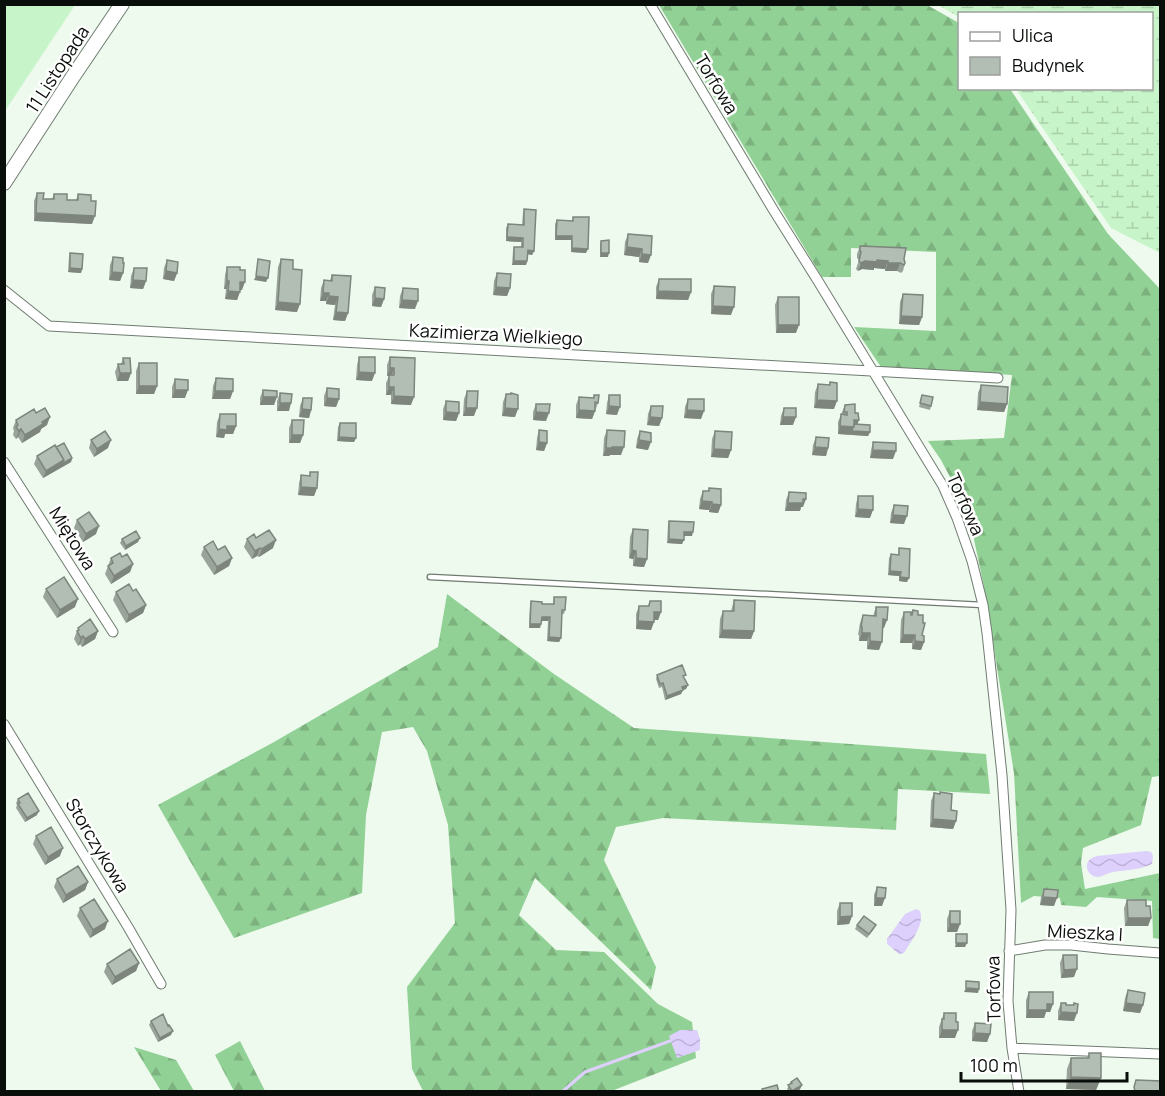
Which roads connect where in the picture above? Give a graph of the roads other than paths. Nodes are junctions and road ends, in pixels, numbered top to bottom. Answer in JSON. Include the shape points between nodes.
{"nodes":[{"id":1,"x":122,"y":4,"type":"edge"},
{"id":2,"x":650,"y":4,"type":"edge"},
{"id":3,"x":4,"y":183,"type":"edge"},
{"id":4,"x":4,"y":290,"type":"edge"},
{"id":5,"x":873,"y":371,"type":"junction"},
{"id":6,"x":998,"y":378,"type":"dead end"},
{"id":7,"x":4,"y":462,"type":"edge"},
{"id":8,"x":430,"y":577,"type":"dead end"},
{"id":9,"x":982,"y":605,"type":"junction"},
{"id":10,"x":113,"y":632,"type":"dead end"},
{"id":11,"x":4,"y":724,"type":"edge"},
{"id":12,"x":1009,"y":951,"type":"junction"},
{"id":13,"x":1161,"y":953,"type":"edge"},
{"id":14,"x":161,"y":984,"type":"dead end"},
{"id":15,"x":1012,"y":1048,"type":"junction"},
{"id":16,"x":1161,"y":1053,"type":"edge"},
{"id":17,"x":1019,"y":1092,"type":"edge"}],
"edges":[{"from":1,"to":3,"type":"street","name":"11 Listopada"},
{"from":2,"to":5,"type":"street","name":"Torfowa"},
{"from":4,"to":5,"type":"street","name":"Kazimierza Wielkiego","via":[[49,326]]},
{"from":5,"to":6,"type":"street","name":"Kazimierza Wielkiego"},
{"from":5,"to":9,"type":"street","name":"Torfowa","via":[[943,486],[972,561]]},
{"from":7,"to":10,"type":"street","name":"Miętowa"},
{"from":8,"to":9,"type":"lane"},
{"from":9,"to":12,"type":"street","name":"Torfowa","via":[[1002,775],[1011,910]]},
{"from":11,"to":14,"type":"street","name":"Storczykowa"},
{"from":12,"to":13,"type":"street","name":"Mieszka I","via":[[1071,945]]},
{"from":12,"to":15,"type":"street","name":"Torfowa"},
{"from":15,"to":16,"type":"street"},
{"from":15,"to":17,"type":"street","name":"Torfowa"}]}
